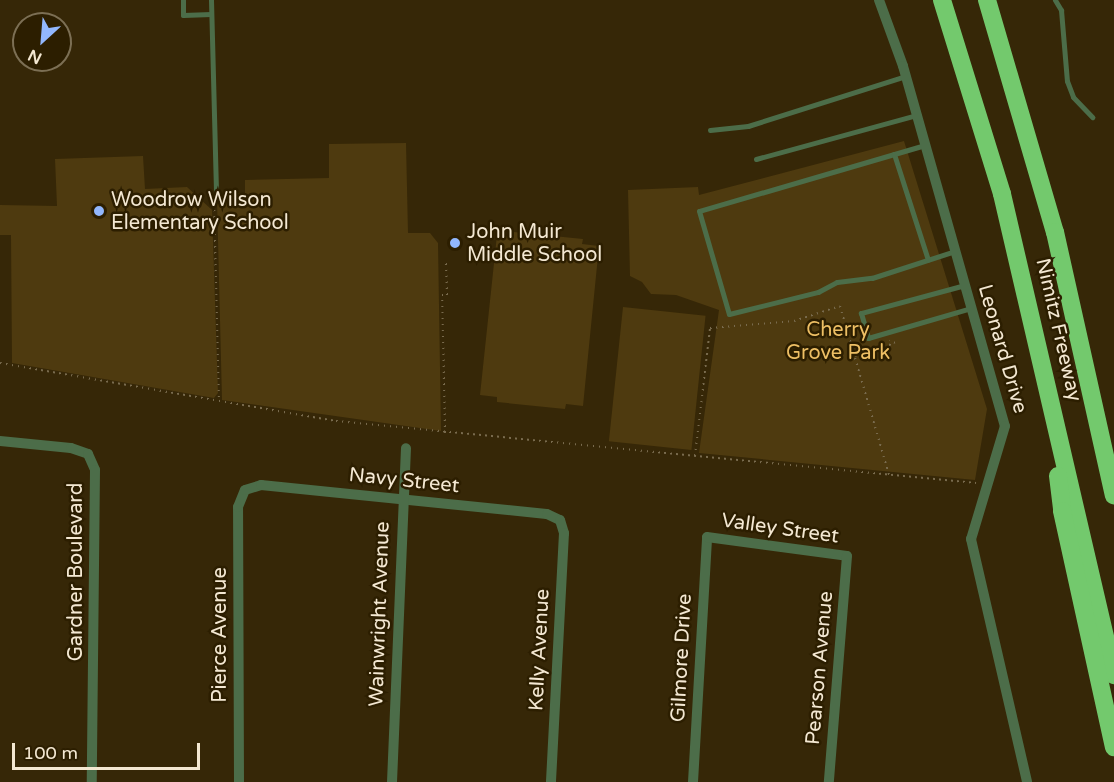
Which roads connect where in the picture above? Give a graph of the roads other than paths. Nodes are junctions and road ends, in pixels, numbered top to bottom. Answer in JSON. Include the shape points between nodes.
{"nodes":[{"id":1,"x":183,"y":0,"type":"edge"},
{"id":2,"x":211,"y":0,"type":"edge"},
{"id":3,"x":879,"y":0,"type":"edge"},
{"id":4,"x":942,"y":0,"type":"edge"},
{"id":5,"x":987,"y":0,"type":"edge"},
{"id":6,"x":1054,"y":0,"type":"edge"},
{"id":7,"x":211,"y":14,"type":"junction"},
{"id":8,"x":906,"y":76,"type":"junction"},
{"id":9,"x":917,"y":115,"type":"junction"},
{"id":10,"x":1092,"y":117,"type":"dead end"},
{"id":11,"x":710,"y":130,"type":"dead end"},
{"id":12,"x":925,"y":145,"type":"junction"},
{"id":13,"x":894,"y":154,"type":"junction"},
{"id":14,"x":756,"y":159,"type":"dead end"},
{"id":15,"x":216,"y":190,"type":"dead end"},
{"id":16,"x":956,"y":251,"type":"junction"},
{"id":17,"x":928,"y":260,"type":"junction"},
{"id":18,"x":965,"y":285,"type":"junction"},
{"id":19,"x":972,"y":308,"type":"junction"},
{"id":20,"x":1050,"y":396,"type":"junction"},
{"id":21,"x":0,"y":441,"type":"edge"},
{"id":22,"x":406,"y":448,"type":"dead end"},
{"id":23,"x":245,"y":490,"type":"joint"},
{"id":24,"x":1114,"y":495,"type":"edge"},
{"id":25,"x":403,"y":499,"type":"junction"},
{"id":26,"x":560,"y":520,"type":"joint"},
{"id":27,"x":707,"y":537,"type":"joint"},
{"id":28,"x":848,"y":556,"type":"joint"},
{"id":29,"x":1114,"y":675,"type":"edge"},
{"id":30,"x":1114,"y":747,"type":"edge"},
{"id":31,"x":92,"y":782,"type":"edge"},
{"id":32,"x":239,"y":782,"type":"edge"},
{"id":33,"x":392,"y":782,"type":"edge"},
{"id":34,"x":551,"y":782,"type":"edge"},
{"id":35,"x":693,"y":782,"type":"edge"},
{"id":36,"x":829,"y":782,"type":"edge"},
{"id":37,"x":1027,"y":782,"type":"edge"}],
"edges":[{"from":1,"to":7,"type":"lane","via":[[183,15]]},
{"from":2,"to":7,"type":"lane"},
{"from":3,"to":8,"type":"street","name":"Leonard Drive"},
{"from":4,"to":20,"type":"highway","name":"Nimitz Freeway","via":[[1002,194]]},
{"from":5,"to":24,"type":"highway","name":"Nimitz Freeway","via":[[1055,232]]},
{"from":6,"to":10,"type":"lane","via":[[1061,10],[1067,81],[1073,97]]},
{"from":7,"to":15,"type":"lane"},
{"from":8,"to":9,"type":"street","name":"Leonard Drive"},
{"from":8,"to":11,"type":"lane","via":[[748,126]]},
{"from":9,"to":12,"type":"street","name":"Leonard Drive"},
{"from":9,"to":14,"type":"lane"},
{"from":12,"to":13,"type":"lane"},
{"from":12,"to":16,"type":"street","name":"Leonard Drive"},
{"from":13,"to":17,"type":"lane"},
{"from":13,"to":17,"type":"lane","via":[[699,211],[729,314]]},
{"from":16,"to":17,"type":"lane"},
{"from":16,"to":18,"type":"street","name":"Leonard Drive"},
{"from":18,"to":19,"type":"street","name":"Leonard Drive"},
{"from":18,"to":19,"type":"lane","via":[[861,313],[868,338]]},
{"from":19,"to":37,"type":"street","name":"Leonard Drive","via":[[1005,426],[971,539]]},
{"from":20,"to":29,"type":"highway","name":"Nimitz Freeway"},
{"from":20,"to":30,"type":"highway","via":[[1062,511]]},
{"from":21,"to":31,"type":"street","name":"Gardner Boulevard","via":[[71,448],[88,454],[95,470]]},
{"from":22,"to":25,"type":"street","name":"Wainwright Avenue"},
{"from":23,"to":25,"type":"street","name":"Navy Street","via":[[261,484]]},
{"from":23,"to":32,"type":"street","name":"Pierce Avenue","via":[[238,507]]},
{"from":25,"to":26,"type":"street","name":"Navy Street","via":[[547,514]]},
{"from":25,"to":33,"type":"street","name":"Wainwright Avenue"},
{"from":26,"to":34,"type":"street","name":"Kelly Avenue","via":[[564,533]]},
{"from":27,"to":28,"type":"street","name":"Valley Street"},
{"from":27,"to":35,"type":"street","name":"Gilmore Drive"},
{"from":28,"to":36,"type":"street","name":"Pearson Avenue"}]}
